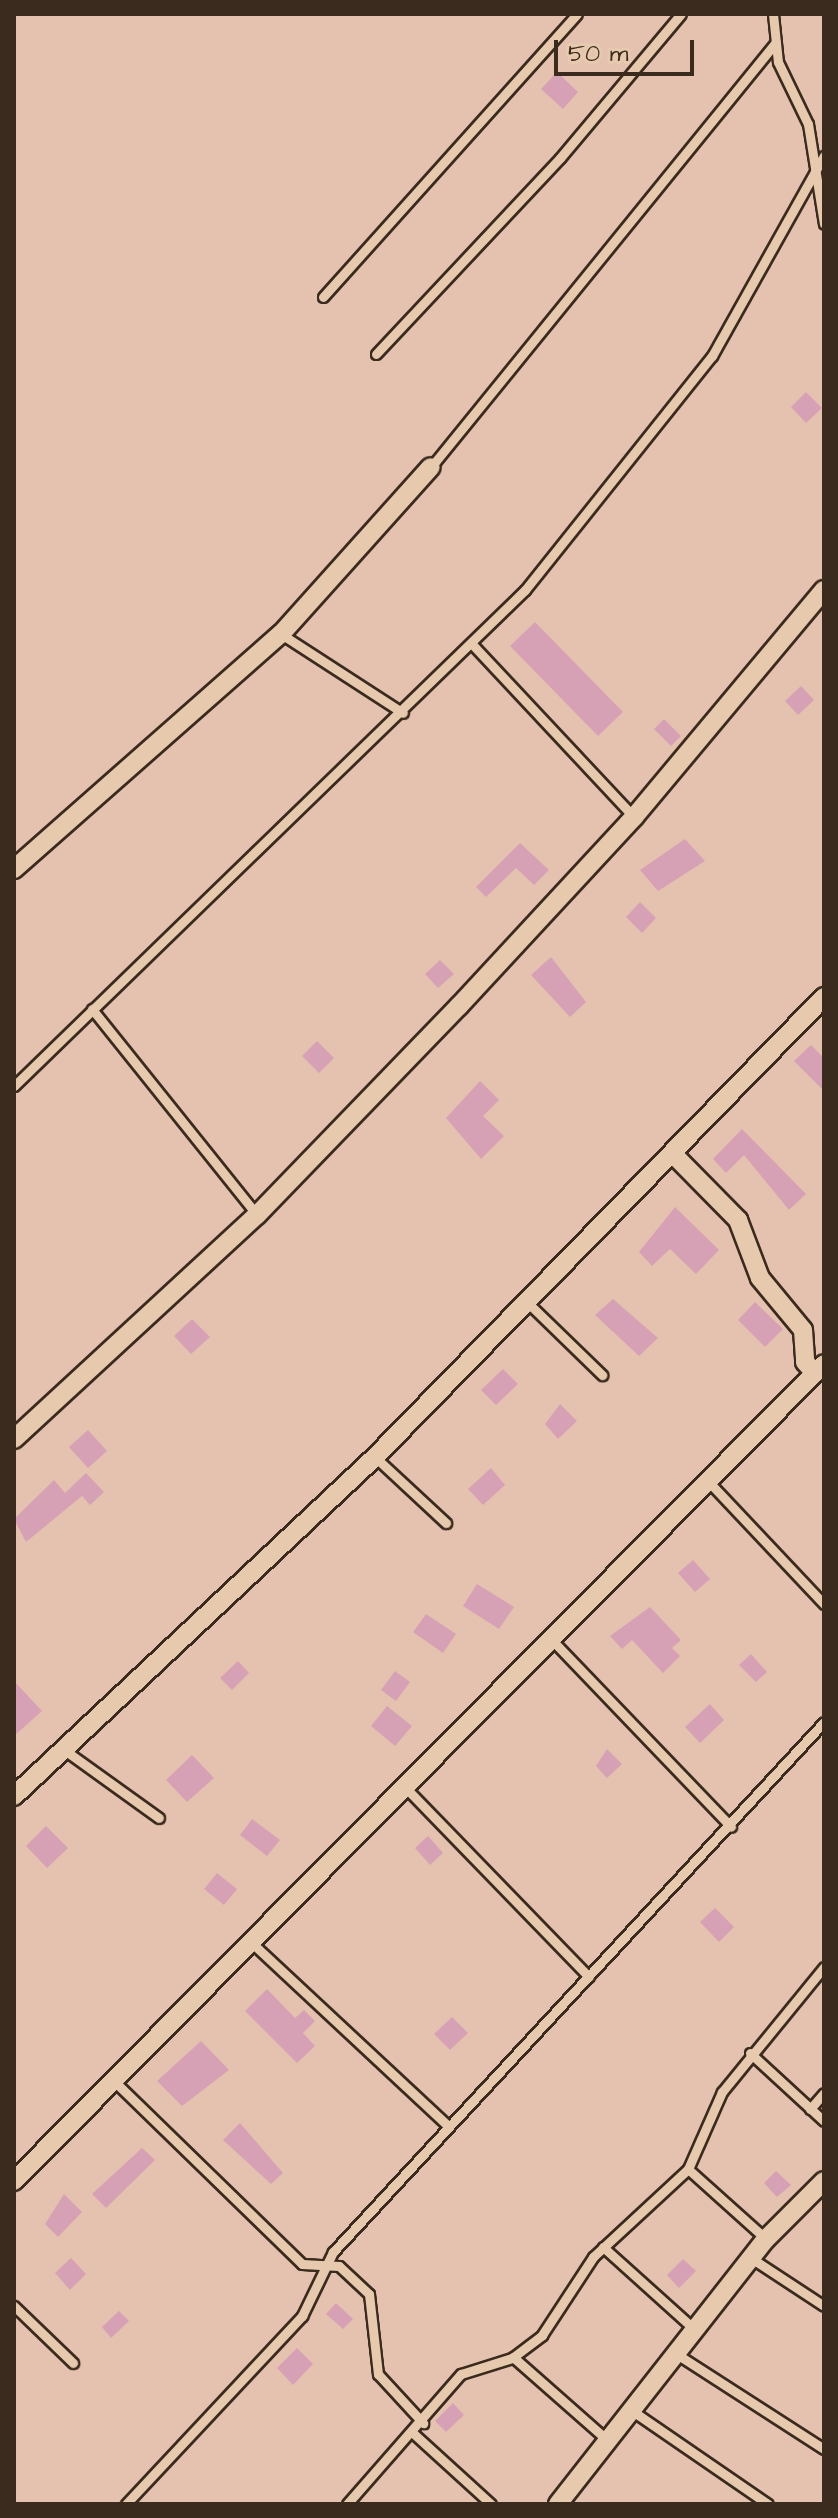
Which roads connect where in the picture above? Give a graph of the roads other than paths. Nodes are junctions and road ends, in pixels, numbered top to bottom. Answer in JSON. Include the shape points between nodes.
{"nodes":[{"id":1,"x":577,"y":14,"type":"edge"},
{"id":2,"x":681,"y":14,"type":"edge"},
{"id":3,"x":773,"y":14,"type":"edge"},
{"id":4,"x":776,"y":42,"type":"junction"},
{"id":5,"x":824,"y":156,"type":"edge"},
{"id":6,"x":813,"y":176,"type":"junction"},
{"id":7,"x":824,"y":224,"type":"edge"},
{"id":8,"x":323,"y":297,"type":"dead end"},
{"id":9,"x":376,"y":354,"type":"dead end"},
{"id":10,"x":431,"y":467,"type":"joint"},
{"id":11,"x":824,"y":590,"type":"edge"},
{"id":12,"x":281,"y":634,"type":"junction"},
{"id":13,"x":472,"y":644,"type":"junction"},
{"id":14,"x":403,"y":713,"type":"junction"},
{"id":15,"x":634,"y":817,"type":"junction"},
{"id":16,"x":14,"y":869,"type":"edge"},
{"id":17,"x":821,"y":1005,"type":"edge"},
{"id":18,"x":92,"y":1009,"type":"junction"},
{"id":19,"x":14,"y":1086,"type":"edge"},
{"id":20,"x":673,"y":1154,"type":"junction"},
{"id":21,"x":257,"y":1215,"type":"junction"},
{"id":22,"x":527,"y":1302,"type":"junction"},
{"id":23,"x":819,"y":1368,"type":"edge"},
{"id":24,"x":602,"y":1375,"type":"dead end"},
{"id":25,"x":14,"y":1439,"type":"edge"},
{"id":26,"x":375,"y":1457,"type":"junction"},
{"id":27,"x":708,"y":1481,"type":"junction"},
{"id":28,"x":446,"y":1523,"type":"dead end"},
{"id":29,"x":824,"y":1604,"type":"edge"},
{"id":30,"x":551,"y":1639,"type":"junction"},
{"id":31,"x":824,"y":1722,"type":"edge"},
{"id":32,"x":63,"y":1749,"type":"junction"},
{"id":33,"x":405,"y":1787,"type":"junction"},
{"id":34,"x":14,"y":1796,"type":"edge"},
{"id":35,"x":159,"y":1818,"type":"dead end"},
{"id":36,"x":731,"y":1827,"type":"junction"},
{"id":37,"x":252,"y":1943,"type":"junction"},
{"id":38,"x":824,"y":1967,"type":"edge"},
{"id":39,"x":589,"y":1977,"type":"junction"},
{"id":40,"x":750,"y":2053,"type":"junction"},
{"id":41,"x":114,"y":2081,"type":"junction"},
{"id":42,"x":824,"y":2093,"type":"edge"},
{"id":43,"x":810,"y":2109,"type":"junction"},
{"id":44,"x":824,"y":2121,"type":"edge"},
{"id":45,"x":448,"y":2126,"type":"junction"},
{"id":46,"x":688,"y":2169,"type":"junction"},
{"id":47,"x":14,"y":2181,"type":"edge"},
{"id":48,"x":824,"y":2181,"type":"edge"},
{"id":49,"x":766,"y":2239,"type":"junction"},
{"id":50,"x":603,"y":2247,"type":"junction"},
{"id":51,"x":751,"y":2258,"type":"junction"},
{"id":52,"x":323,"y":2267,"type":"junction"},
{"id":53,"x":14,"y":2306,"type":"edge"},
{"id":54,"x":824,"y":2306,"type":"edge"},
{"id":55,"x":694,"y":2329,"type":"junction"},
{"id":56,"x":675,"y":2353,"type":"junction"},
{"id":57,"x":513,"y":2357,"type":"junction"},
{"id":58,"x":73,"y":2363,"type":"dead end"},
{"id":59,"x":631,"y":2410,"type":"junction"},
{"id":60,"x":423,"y":2423,"type":"junction"},
{"id":61,"x":414,"y":2434,"type":"junction"},
{"id":62,"x":607,"y":2440,"type":"junction"},
{"id":63,"x":824,"y":2449,"type":"edge"},
{"id":64,"x":126,"y":2504,"type":"edge"},
{"id":65,"x":347,"y":2504,"type":"edge"},
{"id":66,"x":491,"y":2504,"type":"edge"},
{"id":67,"x":558,"y":2504,"type":"edge"},
{"id":68,"x":768,"y":2504,"type":"edge"}],
"edges":[{"from":1,"to":8,"type":"lane"},
{"from":2,"to":9,"type":"lane","via":[[560,158]]},
{"from":3,"to":4,"type":"lane"},
{"from":4,"to":6,"type":"lane","via":[[808,124]]},
{"from":4,"to":10,"type":"lane"},
{"from":5,"to":6,"type":"lane"},
{"from":6,"to":7,"type":"lane"},
{"from":6,"to":13,"type":"lane","via":[[685,392],[542,570]]},
{"from":10,"to":12,"type":"street"},
{"from":11,"to":15,"type":"street"},
{"from":12,"to":14,"type":"lane"},
{"from":12,"to":16,"type":"street"},
{"from":13,"to":14,"type":"lane"},
{"from":13,"to":15,"type":"lane"},
{"from":14,"to":18,"type":"lane"},
{"from":15,"to":21,"type":"street"},
{"from":17,"to":20,"type":"street"},
{"from":18,"to":19,"type":"lane"},
{"from":18,"to":21,"type":"lane"},
{"from":20,"to":22,"type":"street"},
{"from":20,"to":23,"type":"street","via":[[738,1220],[760,1278],[803,1330],[805,1362]]},
{"from":21,"to":25,"type":"street"},
{"from":22,"to":24,"type":"lane"},
{"from":22,"to":26,"type":"street"},
{"from":23,"to":27,"type":"street"},
{"from":26,"to":28,"type":"lane"},
{"from":26,"to":32,"type":"street"},
{"from":27,"to":29,"type":"lane"},
{"from":27,"to":30,"type":"street"},
{"from":30,"to":33,"type":"street"},
{"from":30,"to":36,"type":"lane"},
{"from":31,"to":36,"type":"lane"},
{"from":32,"to":34,"type":"street"},
{"from":32,"to":35,"type":"lane"},
{"from":33,"to":37,"type":"street"},
{"from":33,"to":39,"type":"lane"},
{"from":36,"to":39,"type":"lane"},
{"from":37,"to":41,"type":"street"},
{"from":37,"to":45,"type":"lane"},
{"from":38,"to":40,"type":"lane"},
{"from":39,"to":45,"type":"lane"},
{"from":40,"to":43,"type":"lane"},
{"from":40,"to":46,"type":"lane","via":[[722,2092]]},
{"from":41,"to":47,"type":"street"},
{"from":41,"to":52,"type":"lane","via":[[296,2260]]},
{"from":42,"to":43,"type":"lane"},
{"from":43,"to":44,"type":"lane"},
{"from":45,"to":52,"type":"lane"},
{"from":46,"to":49,"type":"lane"},
{"from":46,"to":50,"type":"lane"},
{"from":48,"to":49,"type":"street"},
{"from":49,"to":51,"type":"street"},
{"from":50,"to":55,"type":"lane"},
{"from":50,"to":57,"type":"lane","via":[[542,2335]]},
{"from":51,"to":54,"type":"lane"},
{"from":51,"to":55,"type":"street"},
{"from":52,"to":60,"type":"lane","via":[[344,2269],[373,2299],[378,2374]]},
{"from":52,"to":64,"type":"lane","via":[[302,2316]]},
{"from":53,"to":58,"type":"lane"},
{"from":55,"to":56,"type":"street"},
{"from":56,"to":59,"type":"street"},
{"from":56,"to":63,"type":"lane"},
{"from":57,"to":60,"type":"lane","via":[[467,2368]]},
{"from":57,"to":62,"type":"lane"},
{"from":59,"to":62,"type":"street"},
{"from":59,"to":68,"type":"lane"},
{"from":60,"to":61,"type":"lane"},
{"from":61,"to":65,"type":"lane"},
{"from":61,"to":66,"type":"lane"},
{"from":62,"to":67,"type":"street"}]}
